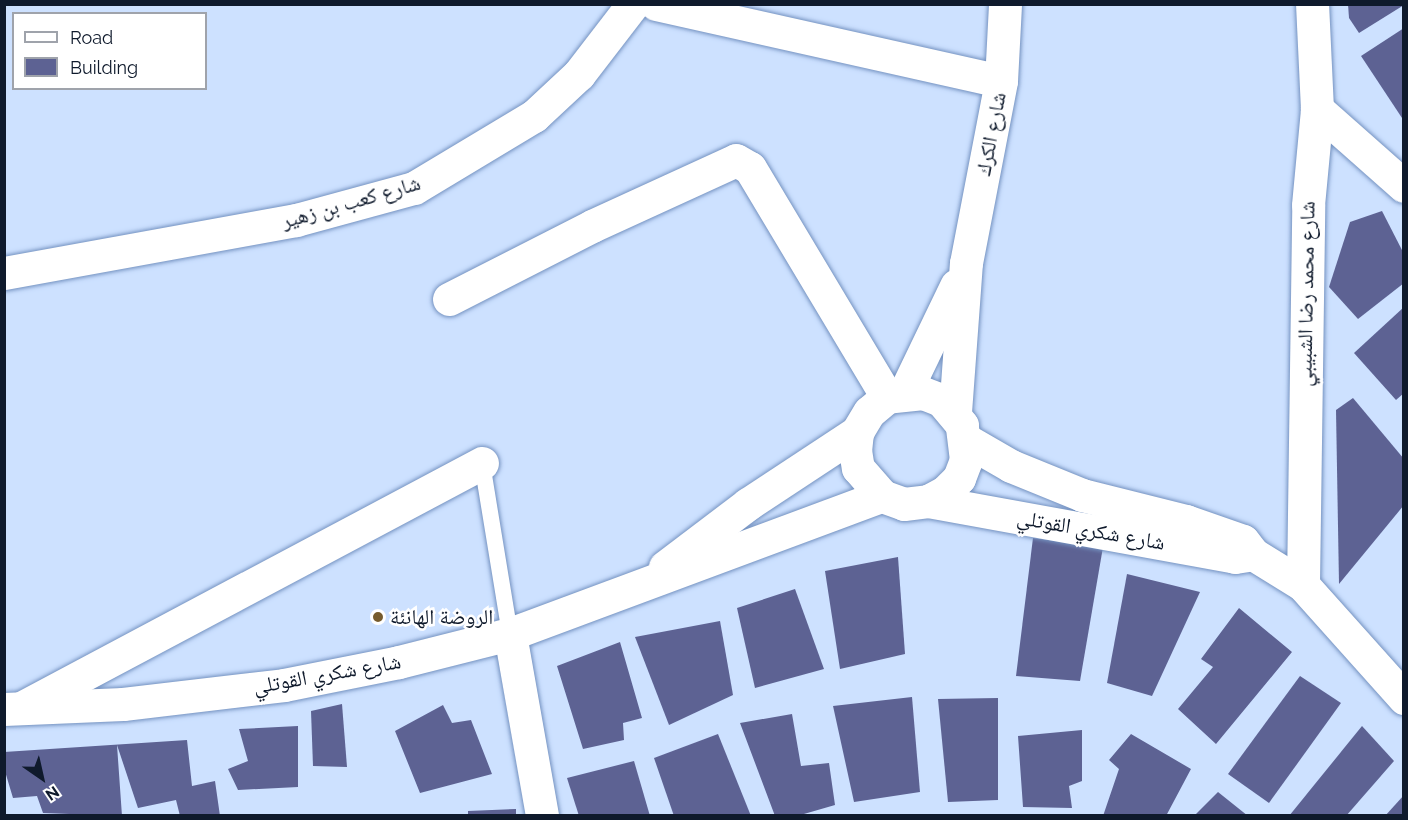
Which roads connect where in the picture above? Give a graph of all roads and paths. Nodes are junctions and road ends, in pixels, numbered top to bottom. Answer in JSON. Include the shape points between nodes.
{"nodes":[{"id":1,"x":633,"y":4,"type":"edge"},
{"id":2,"x":656,"y":4,"type":"edge"},
{"id":3,"x":1005,"y":4,"type":"edge"},
{"id":4,"x":1312,"y":4,"type":"edge"},
{"id":5,"x":1001,"y":81,"type":"junction"},
{"id":6,"x":1317,"y":109,"type":"junction"},
{"id":7,"x":1403,"y":186,"type":"edge"},
{"id":8,"x":966,"y":263,"type":"junction"},
{"id":9,"x":4,"y":273,"type":"edge"},
{"id":10,"x":449,"y":299,"type":"dead end"},
{"id":11,"x":896,"y":395,"type":"junction"},
{"id":12,"x":961,"y":426,"type":"junction"},
{"id":13,"x":857,"y":432,"type":"junction"},
{"id":14,"x":482,"y":463,"type":"joint"},
{"id":15,"x":882,"y":496,"type":"junction"},
{"id":16,"x":928,"y":501,"type":"junction"},
{"id":17,"x":1253,"y":554,"type":"junction"},
{"id":18,"x":1303,"y":585,"type":"junction"},
{"id":19,"x":640,"y":586,"type":"junction"},
{"id":20,"x":510,"y":634,"type":"junction"},
{"id":21,"x":1404,"y":698,"type":"edge"},
{"id":22,"x":13,"y":709,"type":"edge"},
{"id":23,"x":542,"y":816,"type":"edge"}],
"edges":[{"from":1,"to":9,"type":"street","name":"شارع كعب بن زهير","via":[[579,74],[534,116],[414,188],[296,220]]},
{"from":2,"to":5,"type":"street"},
{"from":3,"to":5,"type":"street","name":"شارع الكرك"},
{"from":4,"to":6,"type":"street","name":"شارع محمد رضا الشبيبي"},
{"from":5,"to":8,"type":"street","name":"شارع الكرك"},
{"from":6,"to":7,"type":"street"},
{"from":6,"to":18,"type":"street","name":"شارع محمد رضا الشبيبي","via":[[1308,205]]},
{"from":8,"to":11,"type":"street","name":"شارع الكرك"},
{"from":8,"to":12,"type":"street","name":"شارع الكرك"},
{"from":10,"to":11,"type":"street","via":[[592,226],[736,160],[750,168]]},
{"from":11,"to":12,"type":"street","via":[[923,393],[940,400]]},
{"from":11,"to":13,"type":"street","via":[[869,412]]},
{"from":12,"to":16,"type":"street","via":[[966,460],[958,478],[945,492]]},
{"from":12,"to":17,"type":"street","name":"شارع شكري القوتلي","via":[[1011,466],[1062,487],[1243,541]]},
{"from":13,"to":15,"type":"street","via":[[858,468]]},
{"from":13,"to":19,"type":"street","name":"شارع شكري القوتلي","via":[[748,504]]},
{"from":14,"to":20,"type":"lane"},
{"from":14,"to":22,"type":"street"},
{"from":15,"to":16,"type":"street","via":[[904,504]]},
{"from":15,"to":19,"type":"street","name":"شارع شكري القوتلي"},
{"from":16,"to":17,"type":"street","name":"شارع شكري القوتلي","via":[[1235,557]]},
{"from":17,"to":18,"type":"street","name":"شارع شكري القوتلي"},
{"from":18,"to":21,"type":"street","name":"شارع شكري القوتلي"},
{"from":19,"to":20,"type":"street","name":"شارع شكري القوتلي"},
{"from":20,"to":22,"type":"street","name":"شارع شكري القوتلي","via":[[284,685],[123,704]]},
{"from":20,"to":23,"type":"street"}]}
